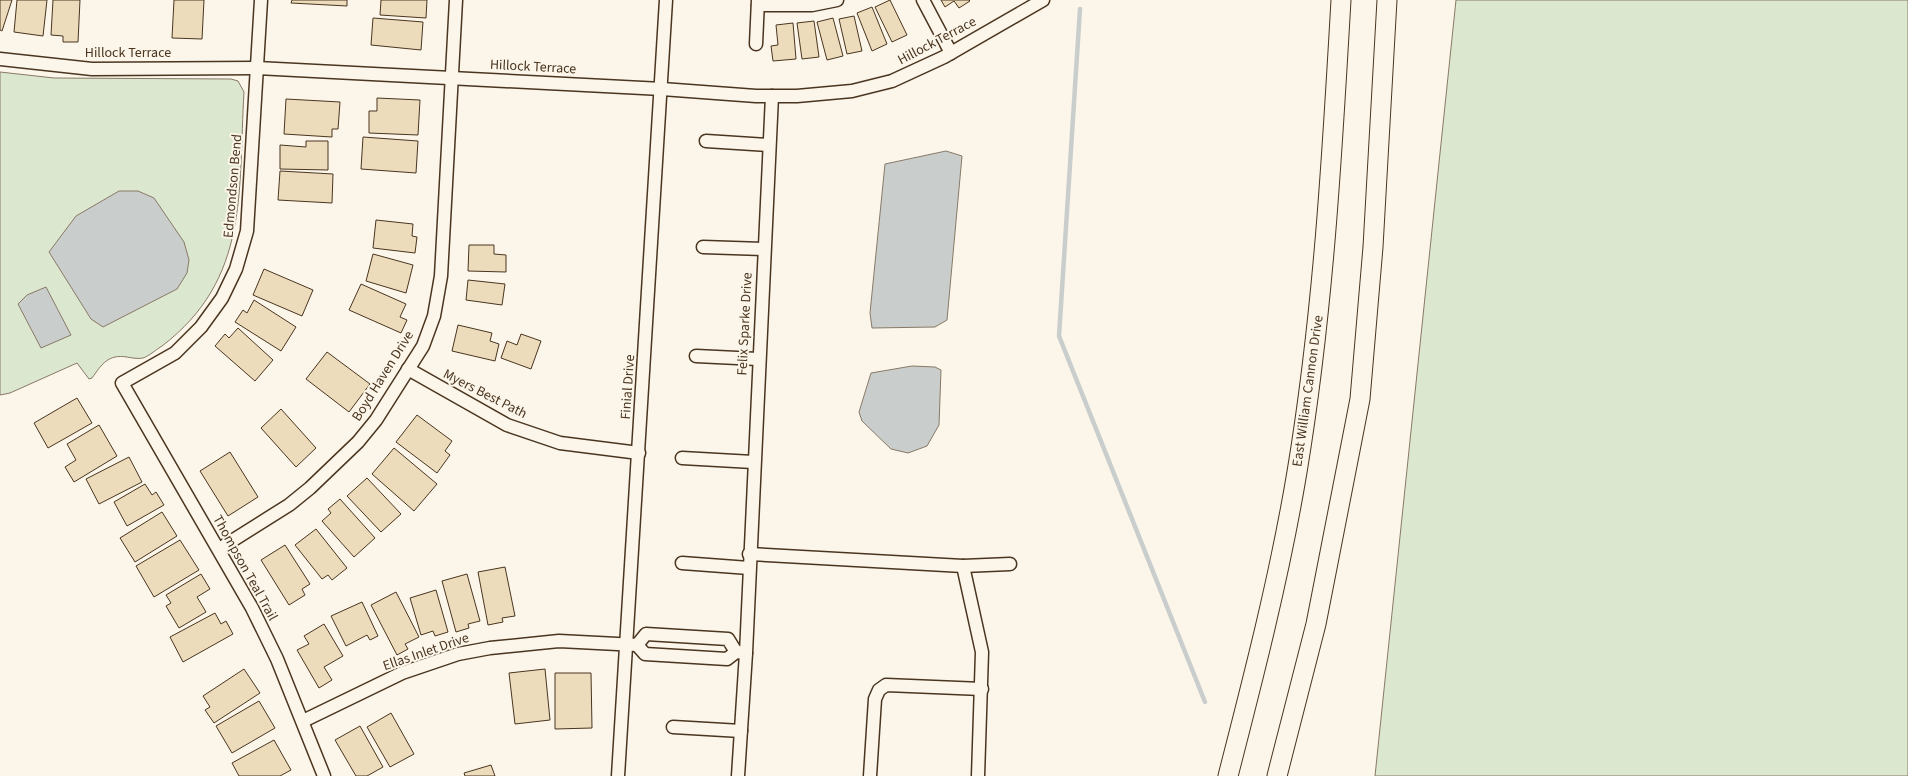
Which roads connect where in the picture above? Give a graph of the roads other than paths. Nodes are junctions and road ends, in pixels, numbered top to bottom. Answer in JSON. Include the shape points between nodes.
{"nodes":[{"id":1,"x":261,"y":0,"type":"edge"},
{"id":2,"x":456,"y":0,"type":"edge"},
{"id":3,"x":666,"y":0,"type":"edge"},
{"id":4,"x":837,"y":0,"type":"edge"},
{"id":5,"x":923,"y":0,"type":"edge"},
{"id":6,"x":1043,"y":0,"type":"edge"},
{"id":7,"x":1341,"y":0,"type":"edge"},
{"id":8,"x":1387,"y":0,"type":"edge"},
{"id":9,"x":758,"y":2,"type":"edge"},
{"id":10,"x":756,"y":44,"type":"dead end"},
{"id":11,"x":952,"y":53,"type":"junction"},
{"id":12,"x":0,"y":59,"type":"edge"},
{"id":13,"x":257,"y":68,"type":"junction"},
{"id":14,"x":452,"y":77,"type":"junction"},
{"id":15,"x":662,"y":89,"type":"junction"},
{"id":16,"x":772,"y":96,"type":"junction"},
{"id":17,"x":706,"y":141,"type":"dead end"},
{"id":18,"x":769,"y":145,"type":"junction"},
{"id":19,"x":703,"y":247,"type":"dead end"},
{"id":20,"x":764,"y":250,"type":"junction"},
{"id":21,"x":696,"y":356,"type":"dead end"},
{"id":22,"x":758,"y":359,"type":"junction"},
{"id":23,"x":408,"y":369,"type":"junction"},
{"id":24,"x":122,"y":383,"type":"joint"},
{"id":25,"x":638,"y":453,"type":"junction"},
{"id":26,"x":682,"y":458,"type":"dead end"},
{"id":27,"x":753,"y":462,"type":"junction"},
{"id":28,"x":219,"y":549,"type":"junction"},
{"id":29,"x":749,"y":554,"type":"junction"},
{"id":30,"x":682,"y":563,"type":"dead end"},
{"id":31,"x":1010,"y":564,"type":"dead end"},
{"id":32,"x":963,"y":566,"type":"junction"},
{"id":33,"x":749,"y":568,"type":"junction"},
{"id":34,"x":631,"y":645,"type":"junction"},
{"id":35,"x":741,"y":653,"type":"junction"},
{"id":36,"x":982,"y":689,"type":"junction"},
{"id":37,"x":303,"y":721,"type":"junction"},
{"id":38,"x":673,"y":727,"type":"dead end"},
{"id":39,"x":741,"y":732,"type":"junction"},
{"id":40,"x":324,"y":776,"type":"edge"},
{"id":41,"x":618,"y":776,"type":"edge"},
{"id":42,"x":738,"y":776,"type":"edge"},
{"id":43,"x":870,"y":776,"type":"edge"},
{"id":44,"x":978,"y":776,"type":"edge"},
{"id":45,"x":1228,"y":776,"type":"edge"},
{"id":46,"x":1277,"y":776,"type":"edge"}],
"edges":[{"from":1,"to":13,"type":"street","name":"Edmondson Bend"},
{"from":2,"to":14,"type":"street","name":"Boyd Haven Drive"},
{"from":3,"to":15,"type":"street","name":"Finial Drive"},
{"from":4,"to":9,"type":"street","via":[[812,5]]},
{"from":5,"to":11,"type":"street"},
{"from":6,"to":11,"type":"street","name":"Hillock Terrace"},
{"from":7,"to":45,"type":"street","name":"East William Cannon Drive","via":[[1326,242],[1305,420],[1272,602]]},
{"from":8,"to":46,"type":"street","via":[[1374,229],[1360,398],[1316,624]]},
{"from":9,"to":10,"type":"street"},
{"from":11,"to":16,"type":"street","name":"Hillock Terrace","via":[[892,81],[852,90]]},
{"from":12,"to":13,"type":"street","name":"Hillock Terrace","via":[[92,69]]},
{"from":13,"to":14,"type":"street","name":"Hillock Terrace"},
{"from":13,"to":24,"type":"street","name":"Edmondson Bend","via":[[247,231],[236,269],[222,298],[201,327],[175,353]]},
{"from":14,"to":15,"type":"street","name":"Hillock Terrace"},
{"from":14,"to":23,"type":"street","name":"Boyd Haven Drive","via":[[441,276],[434,316],[423,346]]},
{"from":15,"to":16,"type":"street","name":"Hillock Terrace"},
{"from":15,"to":25,"type":"street","name":"Finial Drive"},
{"from":16,"to":18,"type":"street","name":"Felix Sparke Drive"},
{"from":17,"to":18,"type":"street"},
{"from":18,"to":20,"type":"street","name":"Felix Sparke Drive"},
{"from":19,"to":20,"type":"street"},
{"from":20,"to":22,"type":"street","name":"Felix Sparke Drive"},
{"from":21,"to":22,"type":"street"},
{"from":22,"to":27,"type":"street","name":"Felix Sparke Drive"},
{"from":23,"to":25,"type":"street","name":"Myers Best Path","via":[[507,425],[560,443]]},
{"from":23,"to":28,"type":"street","name":"Boyd Haven Drive","via":[[376,420],[336,465],[289,505]]},
{"from":24,"to":28,"type":"street","name":"Thompson Teal Trail"},
{"from":25,"to":34,"type":"street","name":"Finial Drive"},
{"from":26,"to":27,"type":"street"},
{"from":27,"to":29,"type":"street","name":"Felix Sparke Drive"},
{"from":28,"to":37,"type":"street","name":"Thompson Teal Trail","via":[[268,642]]},
{"from":29,"to":32,"type":"street"},
{"from":29,"to":33,"type":"street","name":"Felix Sparke Drive"},
{"from":30,"to":33,"type":"street"},
{"from":31,"to":32,"type":"street"},
{"from":32,"to":36,"type":"street","via":[[982,652]]},
{"from":33,"to":35,"type":"street","name":"Felix Sparke Drive"},
{"from":34,"to":35,"type":"street","via":[[645,654],[727,660]]},
{"from":34,"to":35,"type":"street","via":[[646,634],[728,640]]},
{"from":34,"to":37,"type":"street","name":"Ellas Inlet Drive","via":[[559,641],[458,654],[402,673]]},
{"from":34,"to":41,"type":"street","name":"Finial Drive"},
{"from":35,"to":39,"type":"street","name":"Felix Sparke Drive"},
{"from":36,"to":43,"type":"street","via":[[886,685],[878,690]]},
{"from":36,"to":44,"type":"street"},
{"from":37,"to":40,"type":"street","name":"Thompson Teal Trail"},
{"from":38,"to":39,"type":"street"},
{"from":39,"to":42,"type":"street","name":"Felix Sparke Drive"}]}
